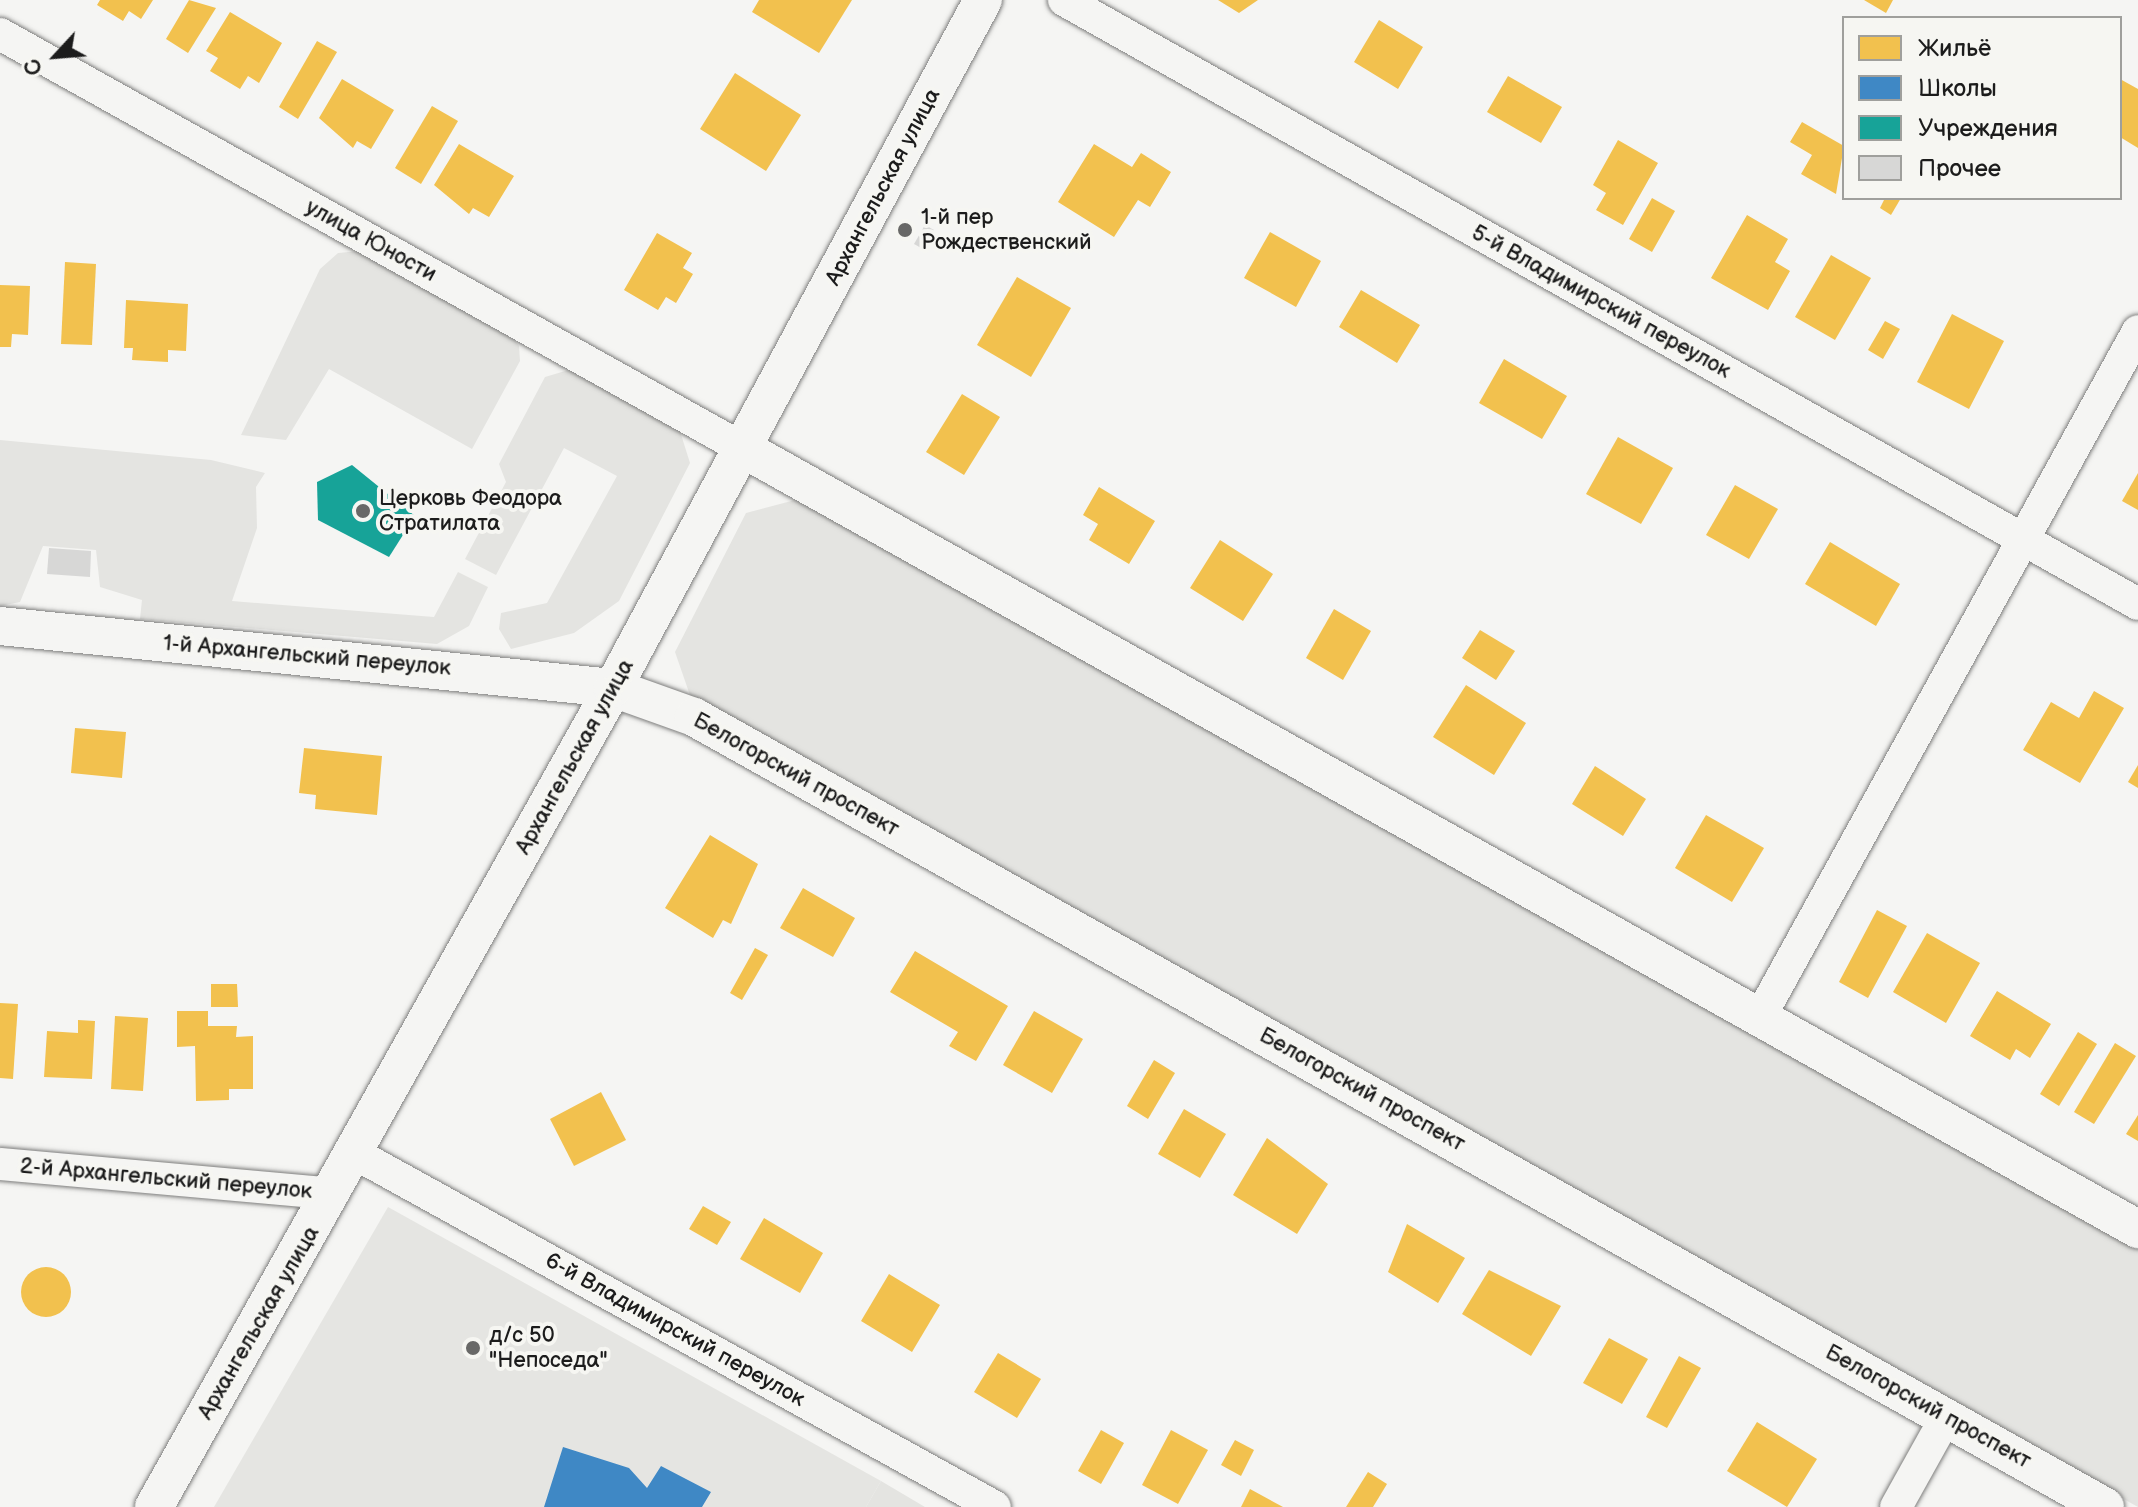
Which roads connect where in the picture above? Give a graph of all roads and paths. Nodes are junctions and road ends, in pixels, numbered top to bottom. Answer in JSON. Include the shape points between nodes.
{"nodes":[{"id":1,"x":983,"y":0,"type":"edge"},
{"id":2,"x":1064,"y":0,"type":"edge"},
{"id":3,"x":0,"y":34,"type":"edge"},
{"id":4,"x":2138,"y":331,"type":"edge"},
{"id":5,"x":742,"y":448,"type":"junction"},
{"id":6,"x":2021,"y":539,"type":"junction"},
{"id":7,"x":2138,"y":604,"type":"edge"},
{"id":8,"x":0,"y":626,"type":"edge"},
{"id":9,"x":613,"y":688,"type":"junction"},
{"id":10,"x":1760,"y":1017,"type":"junction"},
{"id":11,"x":354,"y":1153,"type":"junction"},
{"id":12,"x":0,"y":1164,"type":"edge"},
{"id":13,"x":333,"y":1194,"type":"junction"},
{"id":14,"x":2138,"y":1229,"type":"edge"},
{"id":15,"x":1946,"y":1417,"type":"junction"},
{"id":16,"x":154,"y":1507,"type":"edge"},
{"id":17,"x":995,"y":1507,"type":"edge"},
{"id":18,"x":1896,"y":1507,"type":"edge"},
{"id":19,"x":2105,"y":1507,"type":"edge"}],
"edges":[{"from":1,"to":5,"type":"street","name":"Архангельская улица"},
{"from":2,"to":6,"type":"street","name":"5-й Владимирский переулок"},
{"from":3,"to":5,"type":"street","name":"улица Юности"},
{"from":4,"to":6,"type":"street"},
{"from":5,"to":9,"type":"street","name":"Архангельская улица"},
{"from":5,"to":10,"type":"street"},
{"from":6,"to":7,"type":"street","name":"5-й Владимирский переулок"},
{"from":6,"to":10,"type":"street"},
{"from":8,"to":9,"type":"street","name":"1-й Архангельский переулок"},
{"from":9,"to":11,"type":"street","name":"Архангельская улица"},
{"from":9,"to":15,"type":"street","name":"Белогорский проспект","via":[[694,717]]},
{"from":10,"to":14,"type":"street"},
{"from":11,"to":13,"type":"street","name":"Архангельская улица"},
{"from":11,"to":17,"type":"street","name":"6-й Владимирский переулок"},
{"from":12,"to":13,"type":"street","name":"2-й Архангельский переулок"},
{"from":13,"to":16,"type":"street","name":"Архангельская улица"},
{"from":15,"to":18,"type":"street"},
{"from":15,"to":19,"type":"street","name":"Белогорский проспект"}]}
